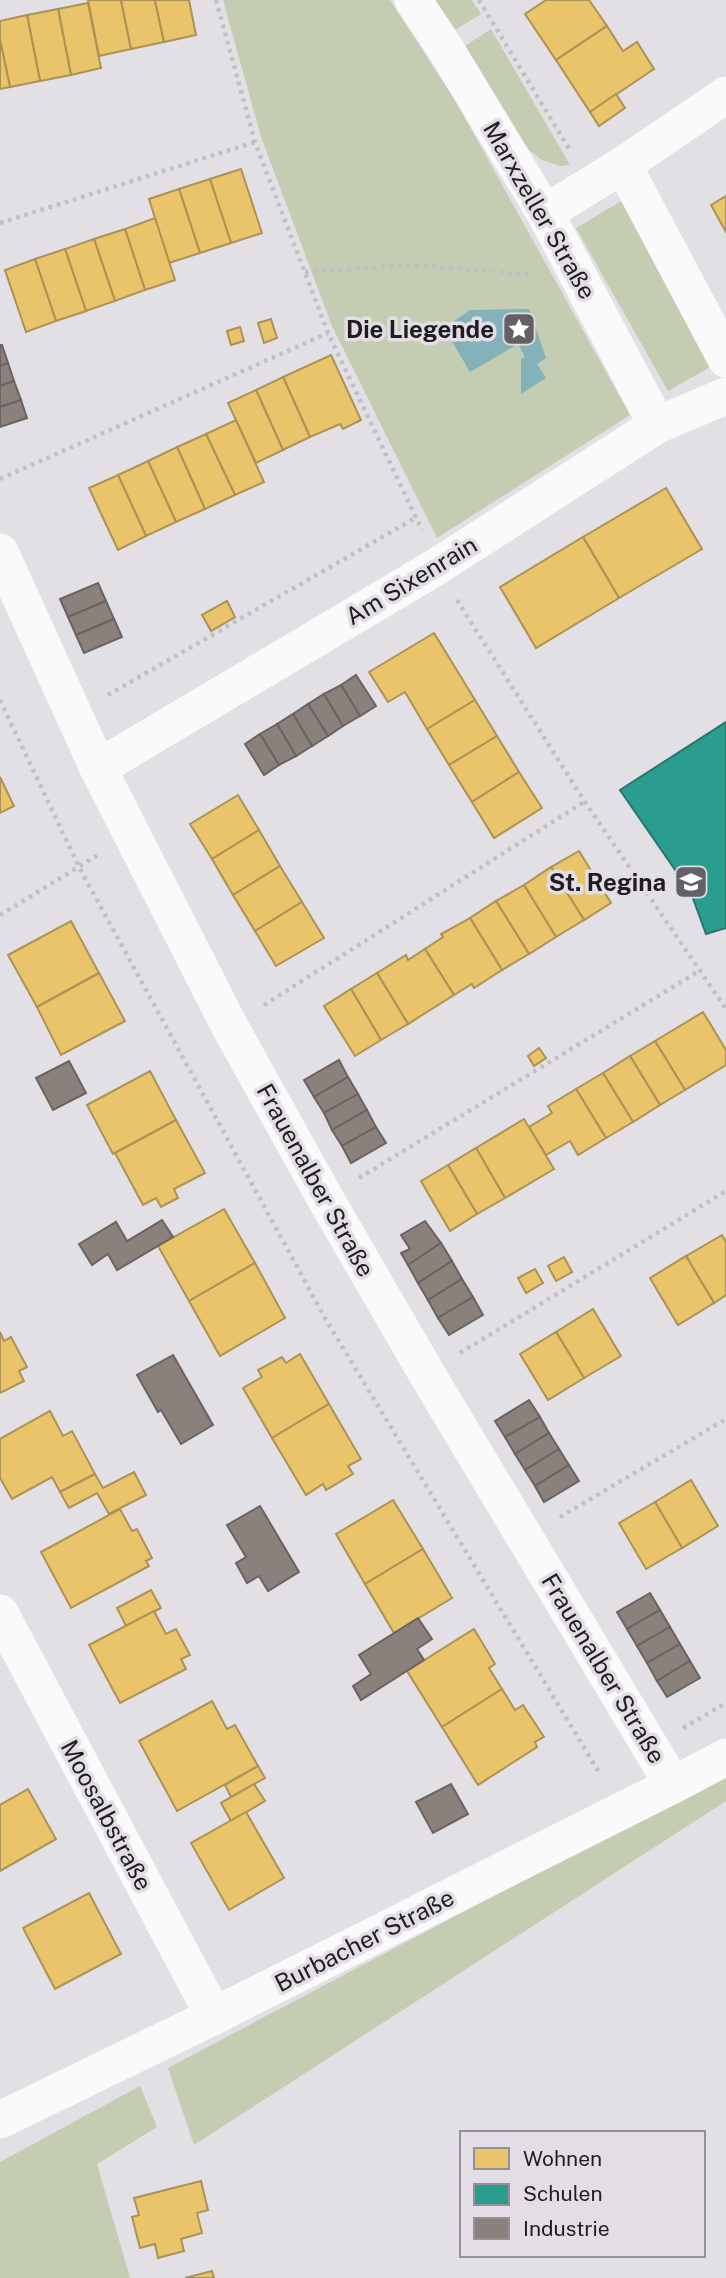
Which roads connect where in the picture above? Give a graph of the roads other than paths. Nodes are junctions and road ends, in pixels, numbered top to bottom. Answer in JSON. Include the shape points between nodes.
{"nodes":[{"id":1,"x":413,"y":0,"type":"edge"},
{"id":2,"x":726,"y":95,"type":"edge"},
{"id":3,"x":623,"y":165,"type":"junction"},
{"id":4,"x":545,"y":213,"type":"junction"},
{"id":5,"x":726,"y":359,"type":"edge"},
{"id":6,"x":726,"y":396,"type":"edge"},
{"id":7,"x":657,"y":425,"type":"junction"},
{"id":8,"x":0,"y":552,"type":"edge"},
{"id":9,"x":98,"y":768,"type":"junction"},
{"id":10,"x":0,"y":1613,"type":"edge"},
{"id":11,"x":726,"y":1757,"type":"edge"},
{"id":12,"x":673,"y":1785,"type":"junction"},
{"id":13,"x":214,"y":2016,"type":"junction"},
{"id":14,"x":0,"y":2120,"type":"edge"}],
"edges":[{"from":1,"to":4,"type":"street","name":"Marxzeller Straße"},
{"from":2,"to":3,"type":"street"},
{"from":3,"to":4,"type":"street"},
{"from":3,"to":5,"type":"street"},
{"from":4,"to":7,"type":"street","name":"Marxzeller Straße"},
{"from":6,"to":7,"type":"street","name":"Am Sixenrain"},
{"from":7,"to":9,"type":"street","name":"Am Sixenrain","via":[[436,567]]},
{"from":8,"to":9,"type":"street","name":"Frauenalber Straße"},
{"from":9,"to":12,"type":"street","name":"Frauenalber Straße","via":[[230,1027],[325,1198]]},
{"from":10,"to":13,"type":"street","name":"Moosalbstraße"},
{"from":11,"to":12,"type":"street","name":"Burbacher Straße"},
{"from":12,"to":13,"type":"street","name":"Burbacher Straße"},
{"from":13,"to":14,"type":"street","name":"Burbacher Straße"}]}
